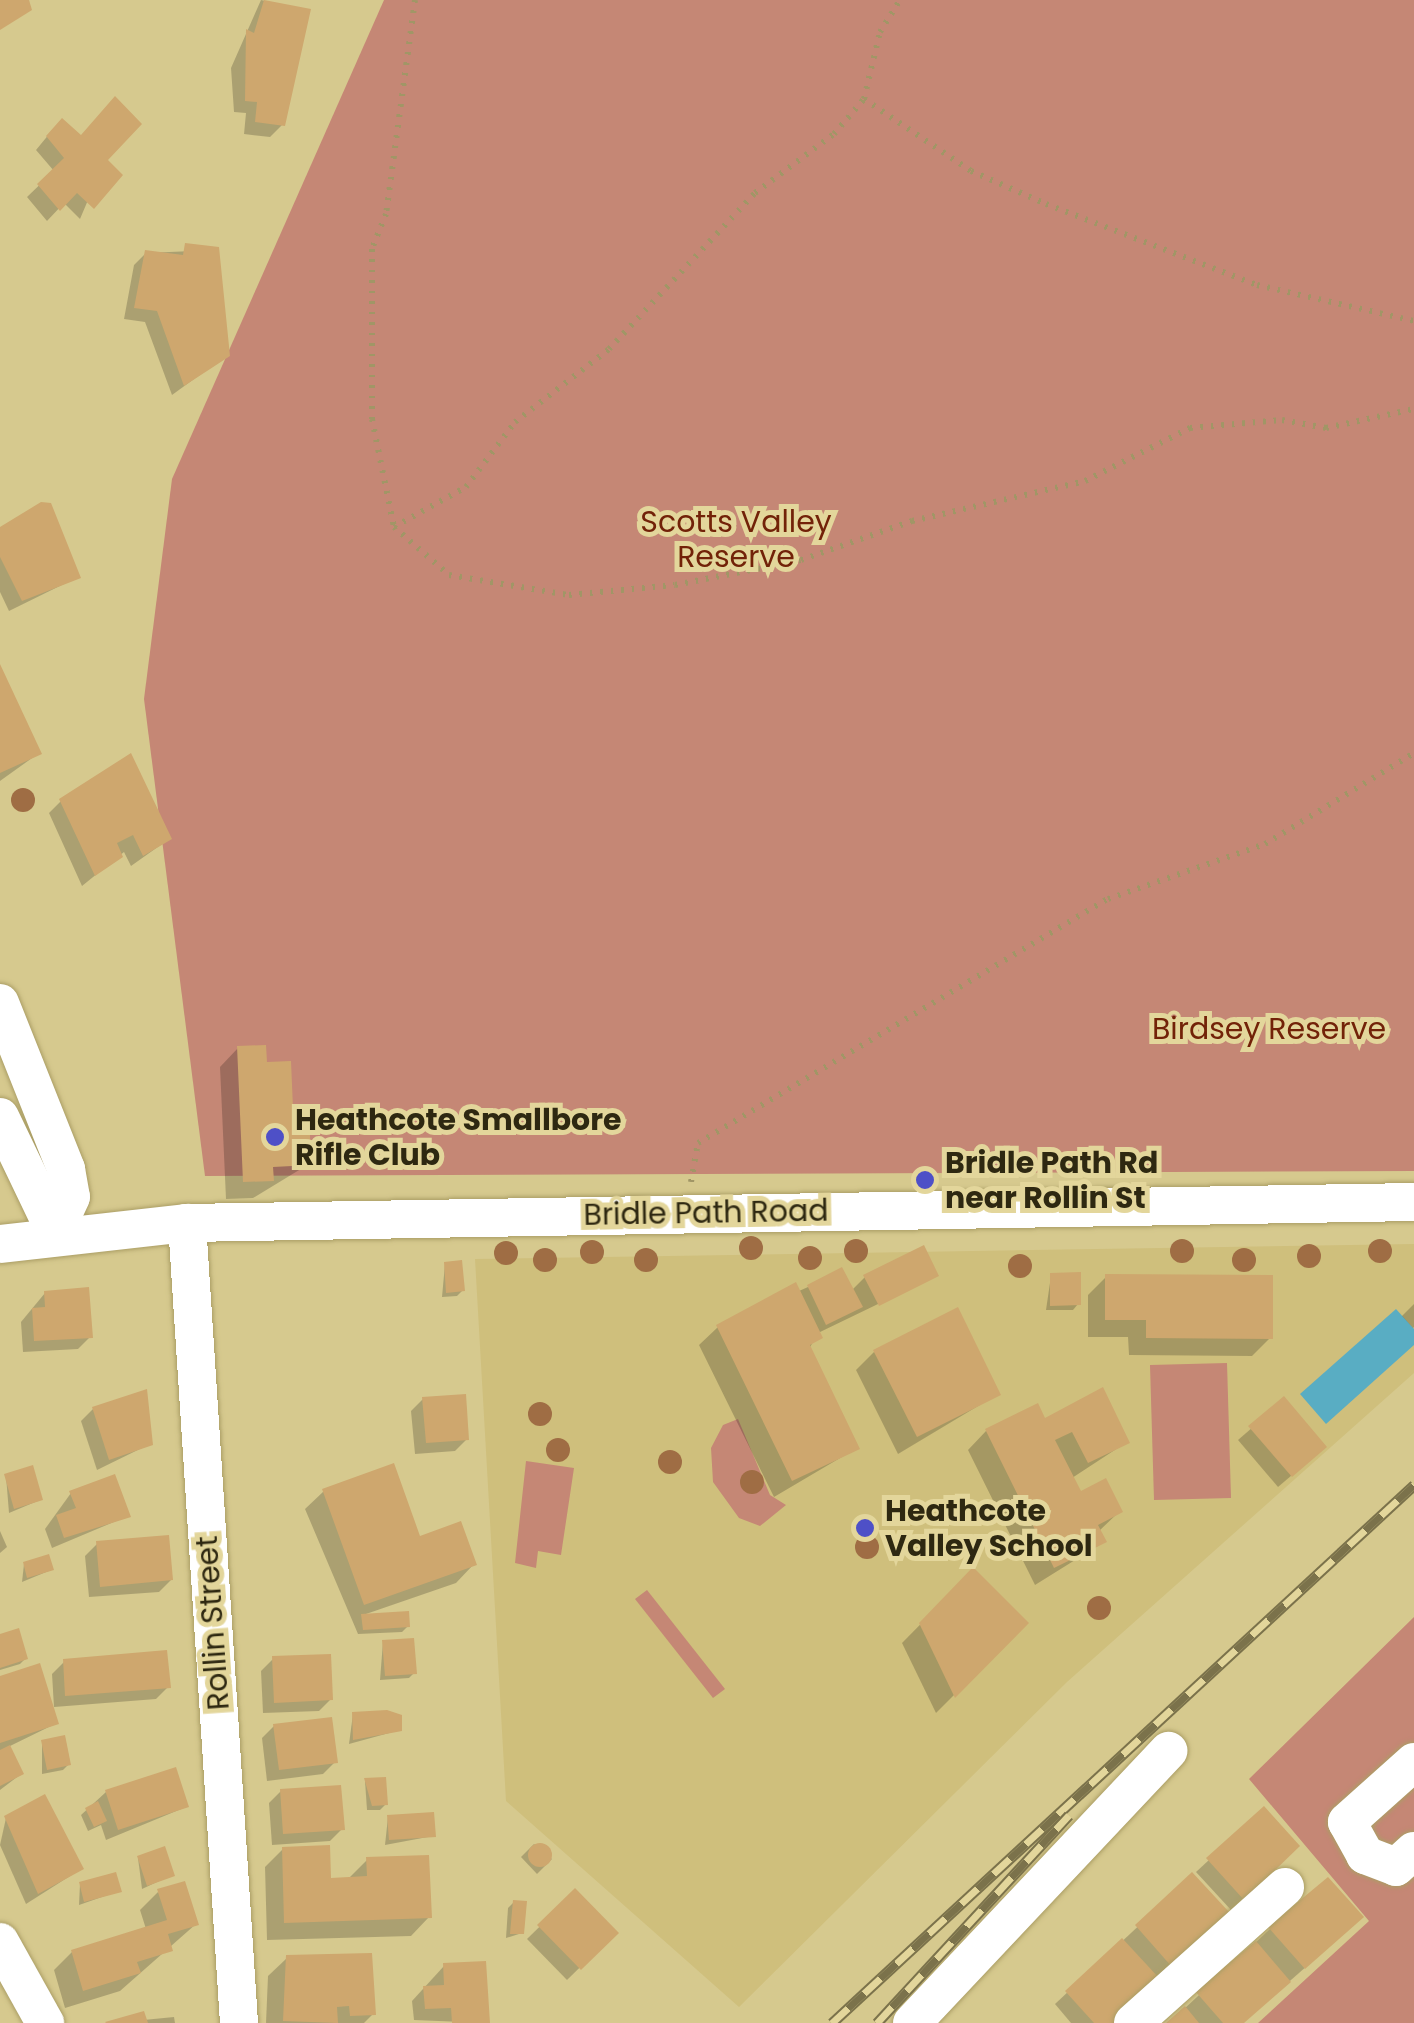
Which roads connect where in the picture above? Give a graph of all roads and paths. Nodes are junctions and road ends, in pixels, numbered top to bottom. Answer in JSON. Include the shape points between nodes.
{"nodes":[{"id":1,"x":415,"y":0,"type":"edge"},
{"id":2,"x":900,"y":0,"type":"edge"},
{"id":3,"x":864,"y":99,"type":"junction"},
{"id":4,"x":1414,"y":321,"type":"edge"},
{"id":5,"x":1414,"y":409,"type":"edge"},
{"id":6,"x":394,"y":527,"type":"junction"},
{"id":7,"x":1414,"y":752,"type":"edge"},
{"id":8,"x":0,"y":1003,"type":"edge"},
{"id":9,"x":36,"y":1093,"type":"junction"},
{"id":10,"x":0,"y":1106,"type":"edge"},
{"id":11,"x":0,"y":1118,"type":"edge"},
{"id":12,"x":693,"y":1193,"type":"dead end"},
{"id":13,"x":1414,"y":1202,"type":"edge"},
{"id":14,"x":187,"y":1223,"type":"junction"},
{"id":15,"x":55,"y":1232,"type":"junction"},
{"id":16,"x":0,"y":1244,"type":"edge"},
{"id":17,"x":1168,"y":1751,"type":"dead end"},
{"id":18,"x":1414,"y":1762,"type":"edge"},
{"id":19,"x":1414,"y":1852,"type":"edge"},
{"id":20,"x":1285,"y":1887,"type":"dead end"},
{"id":21,"x":0,"y":1942,"type":"edge"},
{"id":22,"x":46,"y":2023,"type":"edge"},
{"id":23,"x":239,"y":2023,"type":"edge"},
{"id":24,"x":912,"y":2023,"type":"edge"},
{"id":25,"x":1133,"y":2023,"type":"edge"}],
"edges":[{"from":1,"to":6,"type":"path","via":[[368,299],[372,419]]},
{"from":2,"to":3,"type":"path","via":[[880,32]]},
{"from":3,"to":4,"type":"path","via":[[971,171],[1046,204],[1257,285]]},
{"from":3,"to":6,"type":"path","via":[[711,233],[609,349],[515,422],[466,487]]},
{"from":5,"to":6,"type":"path","via":[[1326,428],[1282,420],[1190,428],[1085,481],[912,521],[801,560],[675,585],[569,595],[449,575]]},
{"from":7,"to":12,"type":"path","via":[[1265,844],[1108,900],[698,1143],[689,1160]]},
{"from":8,"to":9,"type":"street"},
{"from":9,"to":10,"type":"street"},
{"from":9,"to":15,"type":"street","via":[[71,1197]]},
{"from":11,"to":15,"type":"street"},
{"from":13,"to":14,"type":"street","name":"Bridle Path Road"},
{"from":14,"to":15,"type":"street","name":"Bridle Path Road"},
{"from":14,"to":23,"type":"street","name":"Rollin Street"},
{"from":15,"to":16,"type":"street","name":"Bridle Path Road"},
{"from":17,"to":24,"type":"street"},
{"from":18,"to":19,"type":"street","via":[[1347,1822],[1365,1855],[1396,1866]]},
{"from":20,"to":25,"type":"street"},
{"from":21,"to":22,"type":"street"}]}
